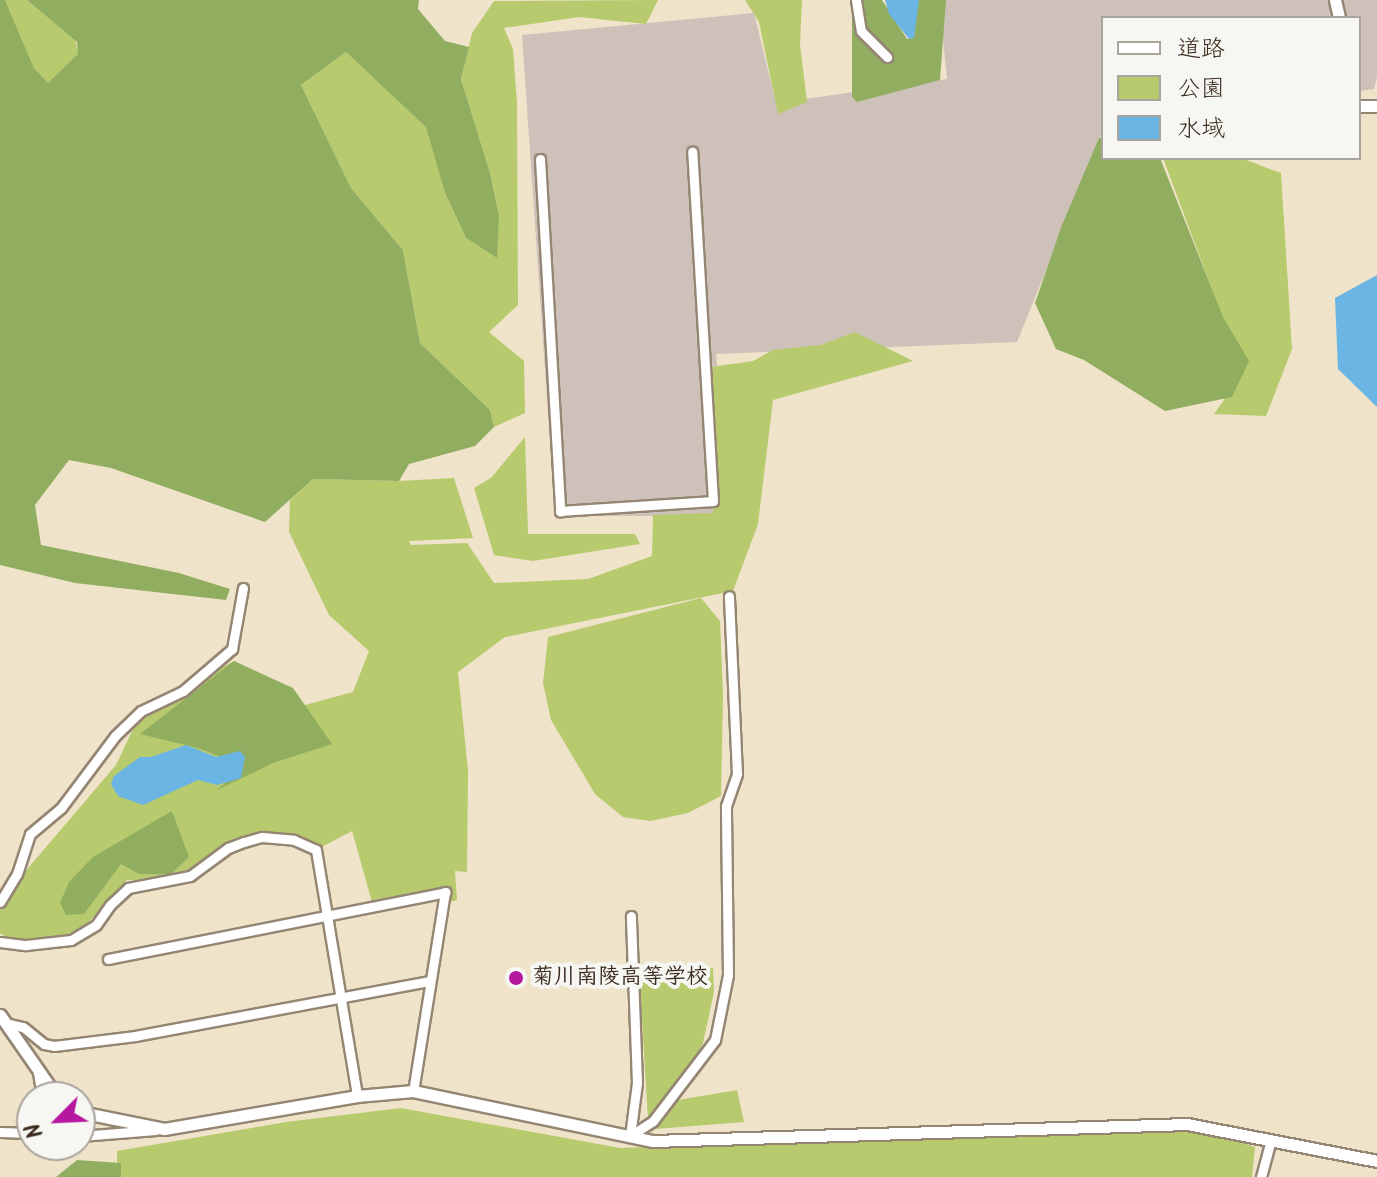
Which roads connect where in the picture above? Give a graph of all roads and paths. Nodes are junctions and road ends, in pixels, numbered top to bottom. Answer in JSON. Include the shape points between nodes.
{"nodes":[{"id":1,"x":856,"y":0,"type":"edge"},
{"id":2,"x":887,"y":57,"type":"dead end"},
{"id":3,"x":692,"y":152,"type":"dead end"},
{"id":4,"x":540,"y":159,"type":"dead end"},
{"id":5,"x":243,"y":588,"type":"dead end"},
{"id":6,"x":729,"y":596,"type":"dead end"},
{"id":7,"x":0,"y":902,"type":"edge"},
{"id":8,"x":328,"y":913,"type":"junction"},
{"id":9,"x":631,"y":916,"type":"dead end"},
{"id":10,"x":0,"y":942,"type":"edge"},
{"id":11,"x":108,"y":959,"type":"dead end"},
{"id":12,"x":430,"y":981,"type":"junction"},
{"id":13,"x":341,"y":996,"type":"junction"},
{"id":14,"x":2,"y":1019,"type":"edge"},
{"id":15,"x":38,"y":1072,"type":"junction"},
{"id":16,"x":39,"y":1081,"type":"edge"},
{"id":17,"x":45,"y":1081,"type":"edge"},
{"id":18,"x":413,"y":1091,"type":"junction"},
{"id":19,"x":357,"y":1096,"type":"junction"},
{"id":20,"x":96,"y":1115,"type":"edge"},
{"id":21,"x":164,"y":1129,"type":"junction"},
{"id":22,"x":96,"y":1135,"type":"edge"},
{"id":23,"x":630,"y":1136,"type":"junction"},
{"id":24,"x":1271,"y":1140,"type":"junction"},
{"id":25,"x":1377,"y":1161,"type":"edge"},
{"id":26,"x":1261,"y":1177,"type":"edge"}],
"edges":[{"from":1,"to":2,"type":"street","via":[[861,31]]},
{"from":3,"to":4,"type":"street","via":[[713,501],[560,511]]},
{"from":5,"to":7,"type":"street","via":[[232,649],[183,691],[141,711],[115,736],[61,808],[30,834],[17,874]]},
{"from":6,"to":23,"type":"street","via":[[737,774],[726,806],[728,975],[715,1040],[653,1121]]},
{"from":8,"to":10,"type":"street","via":[[316,850],[294,840],[262,837],[228,848],[190,876],[128,888],[96,925],[71,940]]},
{"from":8,"to":11,"type":"street"},
{"from":8,"to":12,"type":"street","via":[[445,892]]},
{"from":8,"to":13,"type":"street"},
{"from":9,"to":23,"type":"street","via":[[637,1083]]},
{"from":12,"to":13,"type":"street"},
{"from":12,"to":18,"type":"street"},
{"from":13,"to":14,"type":"street","via":[[135,1036],[54,1046]]},
{"from":13,"to":19,"type":"street"},
{"from":14,"to":15,"type":"street"},
{"from":15,"to":16,"type":"street"},
{"from":15,"to":17,"type":"street"},
{"from":18,"to":19,"type":"street"},
{"from":18,"to":23,"type":"street"},
{"from":19,"to":21,"type":"street"},
{"from":20,"to":21,"type":"street"},
{"from":21,"to":22,"type":"street"},
{"from":23,"to":24,"type":"street","via":[[698,1141],[1187,1124]]},
{"from":24,"to":25,"type":"street"},
{"from":24,"to":26,"type":"street"}]}
